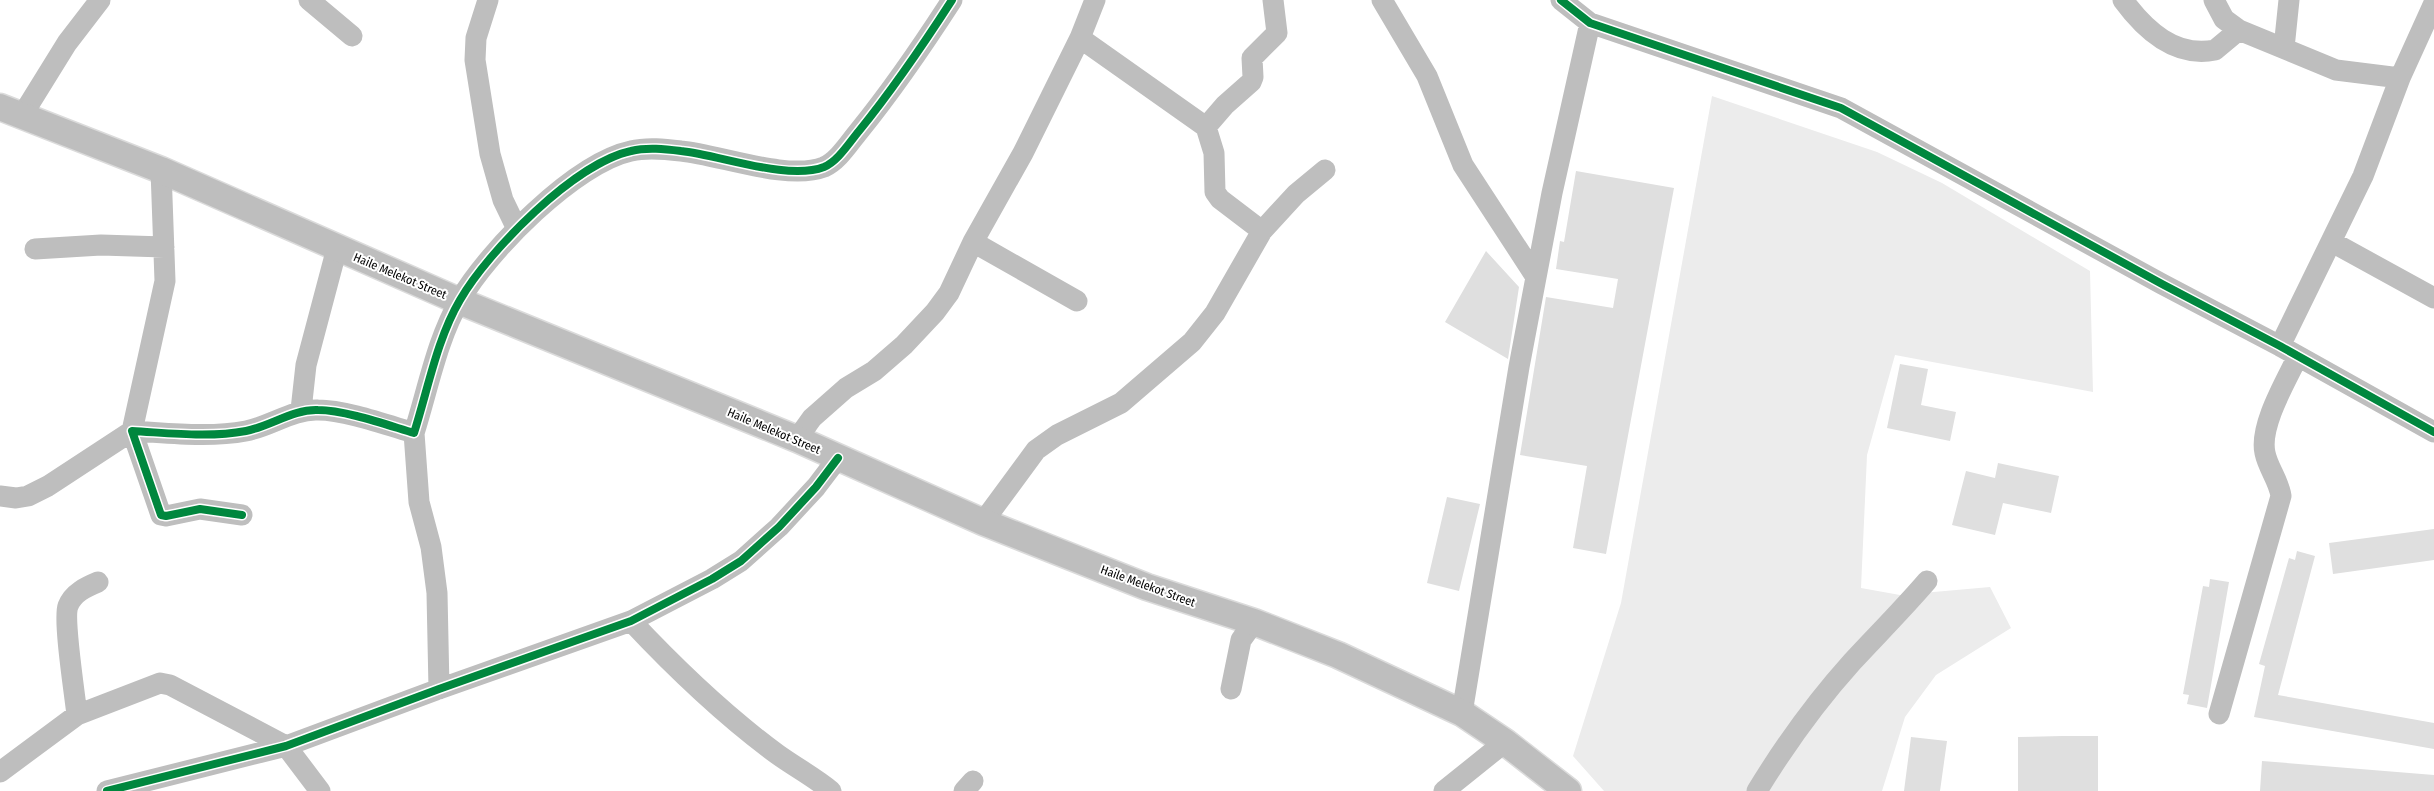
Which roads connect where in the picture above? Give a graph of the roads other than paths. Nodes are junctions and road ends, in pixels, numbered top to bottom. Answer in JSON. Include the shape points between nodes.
{"nodes":[{"id":1,"x":100,"y":0,"type":"edge"},
{"id":2,"x":309,"y":0,"type":"edge"},
{"id":3,"x":488,"y":0,"type":"edge"},
{"id":4,"x":952,"y":0,"type":"edge"},
{"id":5,"x":1095,"y":0,"type":"edge"},
{"id":6,"x":1273,"y":0,"type":"edge"},
{"id":7,"x":1382,"y":0,"type":"edge"},
{"id":8,"x":1561,"y":0,"type":"edge"},
{"id":9,"x":2122,"y":0,"type":"edge"},
{"id":10,"x":2214,"y":0,"type":"edge"},
{"id":11,"x":2289,"y":0,"type":"edge"},
{"id":12,"x":2434,"y":3,"type":"edge"},
{"id":13,"x":1590,"y":23,"type":"junction"},
{"id":14,"x":2239,"y":30,"type":"junction"},
{"id":15,"x":352,"y":36,"type":"dead end"},
{"id":16,"x":1080,"y":38,"type":"junction"},
{"id":17,"x":2284,"y":48,"type":"junction"},
{"id":18,"x":2400,"y":78,"type":"junction"},
{"id":19,"x":11,"y":111,"type":"edge"},
{"id":20,"x":1206,"y":127,"type":"junction"},
{"id":21,"x":161,"y":170,"type":"junction"},
{"id":22,"x":1325,"y":170,"type":"dead end"},
{"id":23,"x":517,"y":229,"type":"junction"},
{"id":24,"x":1262,"y":231,"type":"junction"},
{"id":25,"x":973,"y":242,"type":"junction"},
{"id":26,"x":2332,"y":242,"type":"junction"},
{"id":27,"x":164,"y":247,"type":"junction"},
{"id":28,"x":35,"y":248,"type":"dead end"},
{"id":29,"x":337,"y":248,"type":"junction"},
{"id":30,"x":1536,"y":277,"type":"junction"},
{"id":31,"x":2434,"y":298,"type":"edge"},
{"id":32,"x":459,"y":301,"type":"junction"},
{"id":33,"x":1077,"y":301,"type":"dead end"},
{"id":34,"x":2280,"y":346,"type":"junction"},
{"id":35,"x":2298,"y":356,"type":"junction"},
{"id":36,"x":301,"y":410,"type":"junction"},
{"id":37,"x":132,"y":431,"type":"junction"},
{"id":38,"x":2434,"y":432,"type":"edge"},
{"id":39,"x":414,"y":433,"type":"junction"},
{"id":40,"x":797,"y":439,"type":"junction"},
{"id":41,"x":838,"y":458,"type":"junction"},
{"id":42,"x":0,"y":496,"type":"edge"},
{"id":43,"x":242,"y":515,"type":"dead end"},
{"id":44,"x":983,"y":522,"type":"junction"},
{"id":45,"x":1927,"y":581,"type":"dead end"},
{"id":46,"x":98,"y":582,"type":"dead end"},
{"id":47,"x":631,"y":621,"type":"junction"},
{"id":48,"x":1254,"y":622,"type":"junction"},
{"id":49,"x":439,"y":689,"type":"junction"},
{"id":50,"x":1231,"y":689,"type":"dead end"},
{"id":51,"x":1462,"y":713,"type":"junction"},
{"id":52,"x":2219,"y":714,"type":"dead end"},
{"id":53,"x":77,"y":715,"type":"junction"},
{"id":54,"x":1505,"y":742,"type":"junction"},
{"id":55,"x":286,"y":746,"type":"junction"},
{"id":56,"x":0,"y":772,"type":"edge"},
{"id":57,"x":106,"y":791,"type":"edge"},
{"id":58,"x":320,"y":791,"type":"edge"},
{"id":59,"x":831,"y":791,"type":"edge"},
{"id":60,"x":1444,"y":791,"type":"edge"},
{"id":61,"x":1568,"y":791,"type":"edge"},
{"id":62,"x":1757,"y":791,"type":"edge"}],
"edges":[{"from":1,"to":19,"type":"street"},
{"from":2,"to":15,"type":"street"},
{"from":3,"to":23,"type":"street","via":[[476,38],[475,60],[490,154],[503,200]]},
{"from":4,"to":23,"type":"street","via":[[919,52],[868,120],[826,166],[808,171],[787,170],[683,151],[631,151],[580,174]]},
{"from":5,"to":16,"type":"street"},
{"from":6,"to":20,"type":"street","via":[[1277,33],[1252,58],[1253,77],[1250,82],[1224,105]]},
{"from":7,"to":30,"type":"street","via":[[1427,76],[1463,165]]},
{"from":8,"to":13,"type":"street"},
{"from":9,"to":14,"type":"street","via":[[2164,42],[2185,50],[2215,50]]},
{"from":10,"to":14,"type":"street","via":[[2224,19]]},
{"from":11,"to":17,"type":"street"},
{"from":12,"to":18,"type":"street"},
{"from":13,"to":30,"type":"street"},
{"from":13,"to":34,"type":"street","via":[[1841,108]]},
{"from":14,"to":17,"type":"street"},
{"from":16,"to":20,"type":"street"},
{"from":16,"to":25,"type":"street","via":[[1023,153]]},
{"from":17,"to":18,"type":"street","via":[[2336,70]]},
{"from":18,"to":26,"type":"street","via":[[2363,176]]},
{"from":19,"to":21,"type":"main road","name":"Haile Melekot Street"},
{"from":20,"to":24,"type":"street","via":[[1214,153],[1215,192]]},
{"from":21,"to":27,"type":"street"},
{"from":21,"to":29,"type":"main road","name":"Haile Melekot Street"},
{"from":22,"to":24,"type":"street","via":[[1296,194]]},
{"from":23,"to":32,"type":"street","via":[[482,266]]},
{"from":24,"to":44,"type":"street","via":[[1215,313],[1192,342],[1120,403],[1058,434],[1036,450]]},
{"from":25,"to":33,"type":"street"},
{"from":25,"to":40,"type":"street","via":[[949,293],[936,312],[874,371],[846,388],[812,418]]},
{"from":26,"to":31,"type":"street"},
{"from":26,"to":34,"type":"street"},
{"from":27,"to":28,"type":"street"},
{"from":27,"to":37,"type":"street","via":[[165,281]]},
{"from":29,"to":32,"type":"main road","name":"Haile Melekot Street"},
{"from":29,"to":36,"type":"street","via":[[306,365]]},
{"from":30,"to":51,"type":"street"},
{"from":32,"to":39,"type":"street","via":[[446,330]]},
{"from":32,"to":40,"type":"main road","name":"Haile Melekot Street"},
{"from":34,"to":35,"type":"street"},
{"from":35,"to":38,"type":"street"},
{"from":35,"to":52,"type":"street","via":[[2265,430],[2265,456],[2281,496]]},
{"from":36,"to":37,"type":"street","via":[[245,431],[190,435]]},
{"from":36,"to":39,"type":"street","via":[[321,410]]},
{"from":37,"to":42,"type":"street","via":[[28,496]]},
{"from":37,"to":43,"type":"street","via":[[161,516],[200,509]]},
{"from":39,"to":49,"type":"street","via":[[419,502],[437,593]]},
{"from":40,"to":41,"type":"main road","name":"Haile Melekot Street"},
{"from":41,"to":44,"type":"main road","name":"Haile Melekot Street"},
{"from":41,"to":47,"type":"street","via":[[779,526],[741,560],[712,579]]},
{"from":44,"to":48,"type":"main road","name":"Haile Melekot Street","via":[[1147,587]]},
{"from":45,"to":62,"type":"street","via":[[1840,676],[1788,740]]},
{"from":46,"to":53,"type":"street","via":[[74,596],[66,613]]},
{"from":47,"to":49,"type":"street"},
{"from":47,"to":59,"type":"street","via":[[674,666],[737,723]]},
{"from":48,"to":50,"type":"street","via":[[1241,640]]},
{"from":48,"to":51,"type":"main road","name":"Haile Melekot Street","via":[[1338,655]]},
{"from":49,"to":55,"type":"street"},
{"from":51,"to":54,"type":"main road","name":"Haile Melekot Street"},
{"from":53,"to":55,"type":"street","via":[[160,683]]},
{"from":53,"to":56,"type":"street"},
{"from":54,"to":60,"type":"street"},
{"from":54,"to":61,"type":"main road","name":"Haile Melekot Street"},
{"from":55,"to":57,"type":"street"},
{"from":55,"to":58,"type":"street"}]}
